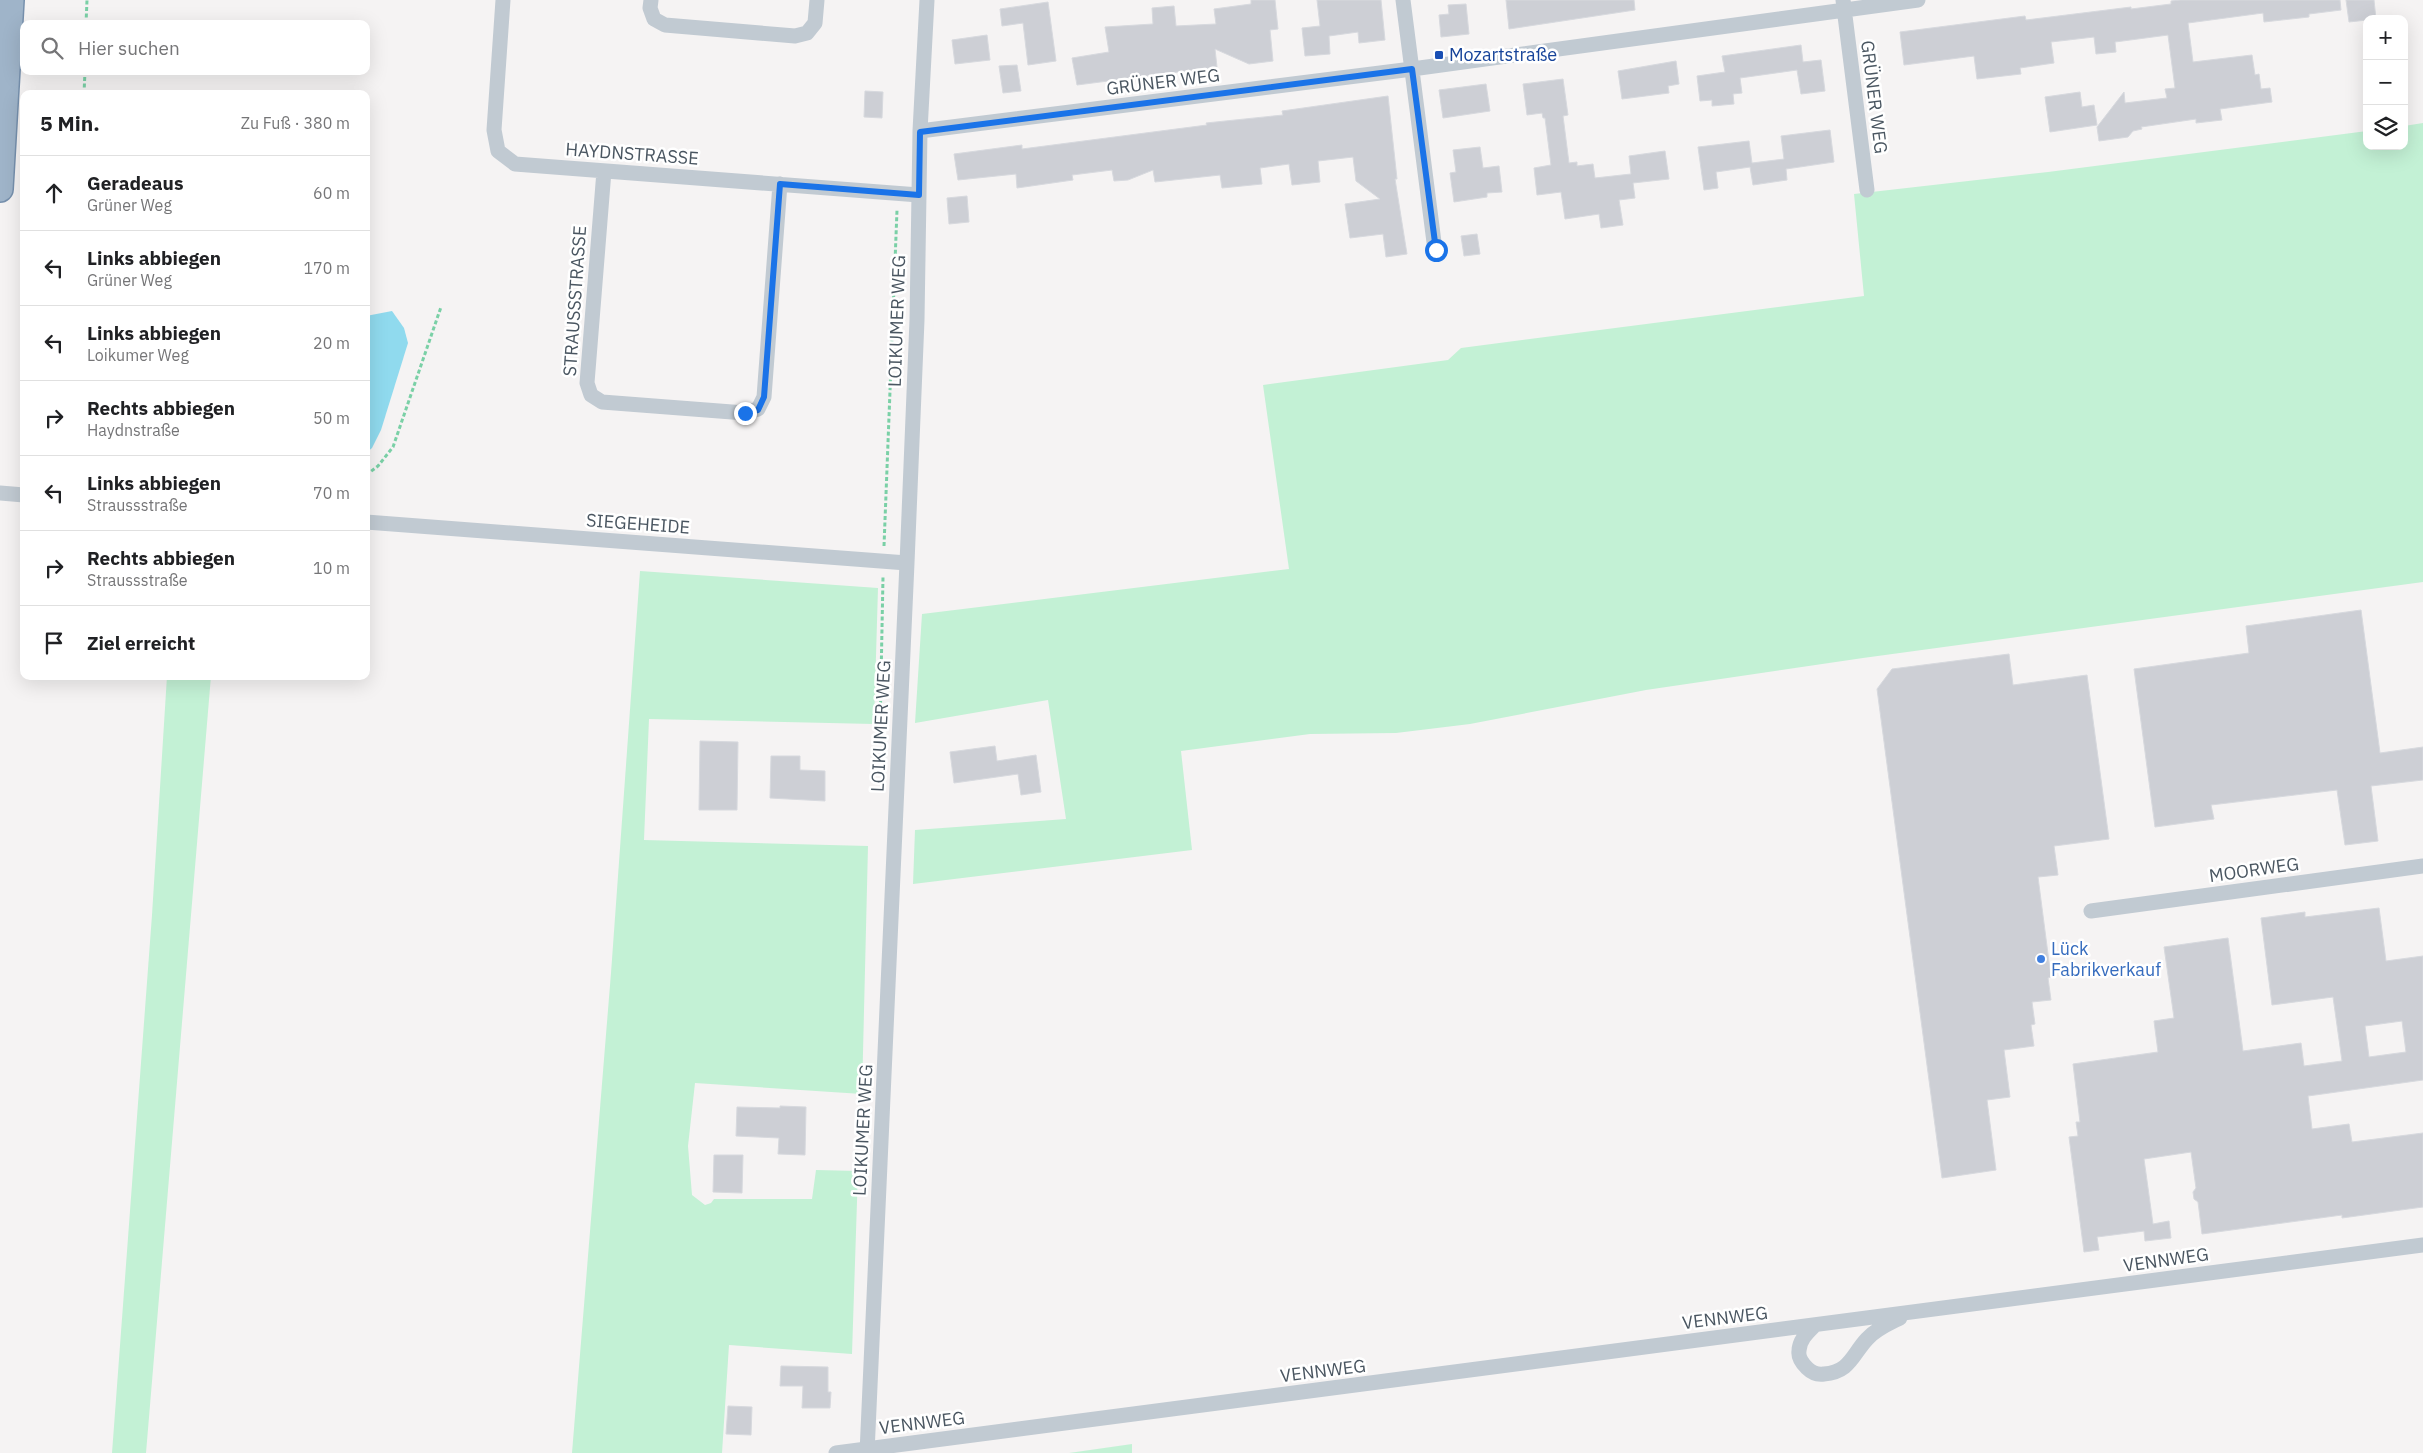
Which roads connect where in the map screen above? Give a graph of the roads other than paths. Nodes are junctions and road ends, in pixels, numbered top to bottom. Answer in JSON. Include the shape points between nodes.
{"nodes":[{"id":1,"x":11,"y":0,"type":"edge"},
{"id":2,"x":503,"y":0,"type":"edge"},
{"id":3,"x":651,"y":0,"type":"edge"},
{"id":4,"x":817,"y":0,"type":"edge"},
{"id":5,"x":927,"y":0,"type":"edge"},
{"id":6,"x":1403,"y":0,"type":"edge"},
{"id":7,"x":1918,"y":0,"type":"edge"},
{"id":8,"x":1844,"y":5,"type":"edge"},
{"id":9,"x":1412,"y":69,"type":"junction"},
{"id":10,"x":920,"y":132,"type":"junction"},
{"id":11,"x":604,"y":172,"type":"junction"},
{"id":12,"x":780,"y":184,"type":"junction"},
{"id":13,"x":0,"y":190,"type":"edge"},
{"id":14,"x":1867,"y":190,"type":"dead end"},
{"id":15,"x":919,"y":195,"type":"junction"},
{"id":16,"x":1436,"y":250,"type":"dead end"},
{"id":17,"x":0,"y":493,"type":"edge"},
{"id":18,"x":20,"y":495,"type":"edge"},
{"id":19,"x":370,"y":522,"type":"edge"},
{"id":20,"x":907,"y":563,"type":"junction"},
{"id":21,"x":2423,"y":866,"type":"edge"},
{"id":22,"x":2091,"y":911,"type":"dead end"},
{"id":23,"x":2423,"y":1245,"type":"edge"},
{"id":24,"x":1914,"y":1312,"type":"junction"},
{"id":25,"x":1815,"y":1325,"type":"junction"},
{"id":26,"x":868,"y":1451,"type":"edge"},
{"id":27,"x":836,"y":1453,"type":"edge"}],
"edges":[{"from":1,"to":13,"type":"highway"},
{"from":2,"to":11,"type":"street","name":"HAYDNSTRASSE","via":[[494,130],[498,151],[515,164]]},
{"from":3,"to":4,"type":"street","via":[[654,19],[665,24],[795,36],[807,33],[815,23]]},
{"from":5,"to":10,"type":"street","name":"LOIKUMER WEG"},
{"from":6,"to":9,"type":"street"},
{"from":7,"to":8,"type":"street","name":"GRÜNER WEG"},
{"from":8,"to":9,"type":"street","name":"GRÜNER WEG"},
{"from":8,"to":14,"type":"street","name":"GRÜNER WEG"},
{"from":9,"to":10,"type":"street","name":"GRÜNER WEG"},
{"from":9,"to":16,"type":"street"},
{"from":10,"to":15,"type":"street","name":"LOIKUMER WEG"},
{"from":11,"to":12,"type":"street","name":"HAYDNSTRASSE"},
{"from":11,"to":12,"type":"street","name":"STRAUSSSTRASSE","via":[[587,383],[591,396],[602,402],[745,413],[758,410],[764,397]]},
{"from":12,"to":15,"type":"street","name":"HAYDNSTRASSE"},
{"from":15,"to":20,"type":"street","name":"LOIKUMER WEG"},
{"from":17,"to":18,"type":"street"},
{"from":19,"to":20,"type":"street","name":"SIEGEHEIDE"},
{"from":20,"to":26,"type":"street","name":"LOIKUMER WEG"},
{"from":21,"to":22,"type":"street","name":"MOORWEG"},
{"from":23,"to":24,"type":"street","name":"VENNWEG"},
{"from":24,"to":25,"type":"street","name":"VENNWEG"},
{"from":24,"to":25,"type":"street","name":"VENNWEG","via":[[1877,1330],[1848,1365],[1835,1373],[1819,1375],[1802,1364],[1798,1352],[1803,1339]]},
{"from":25,"to":26,"type":"street","name":"VENNWEG"},
{"from":26,"to":27,"type":"street","name":"VENNWEG"}]}
